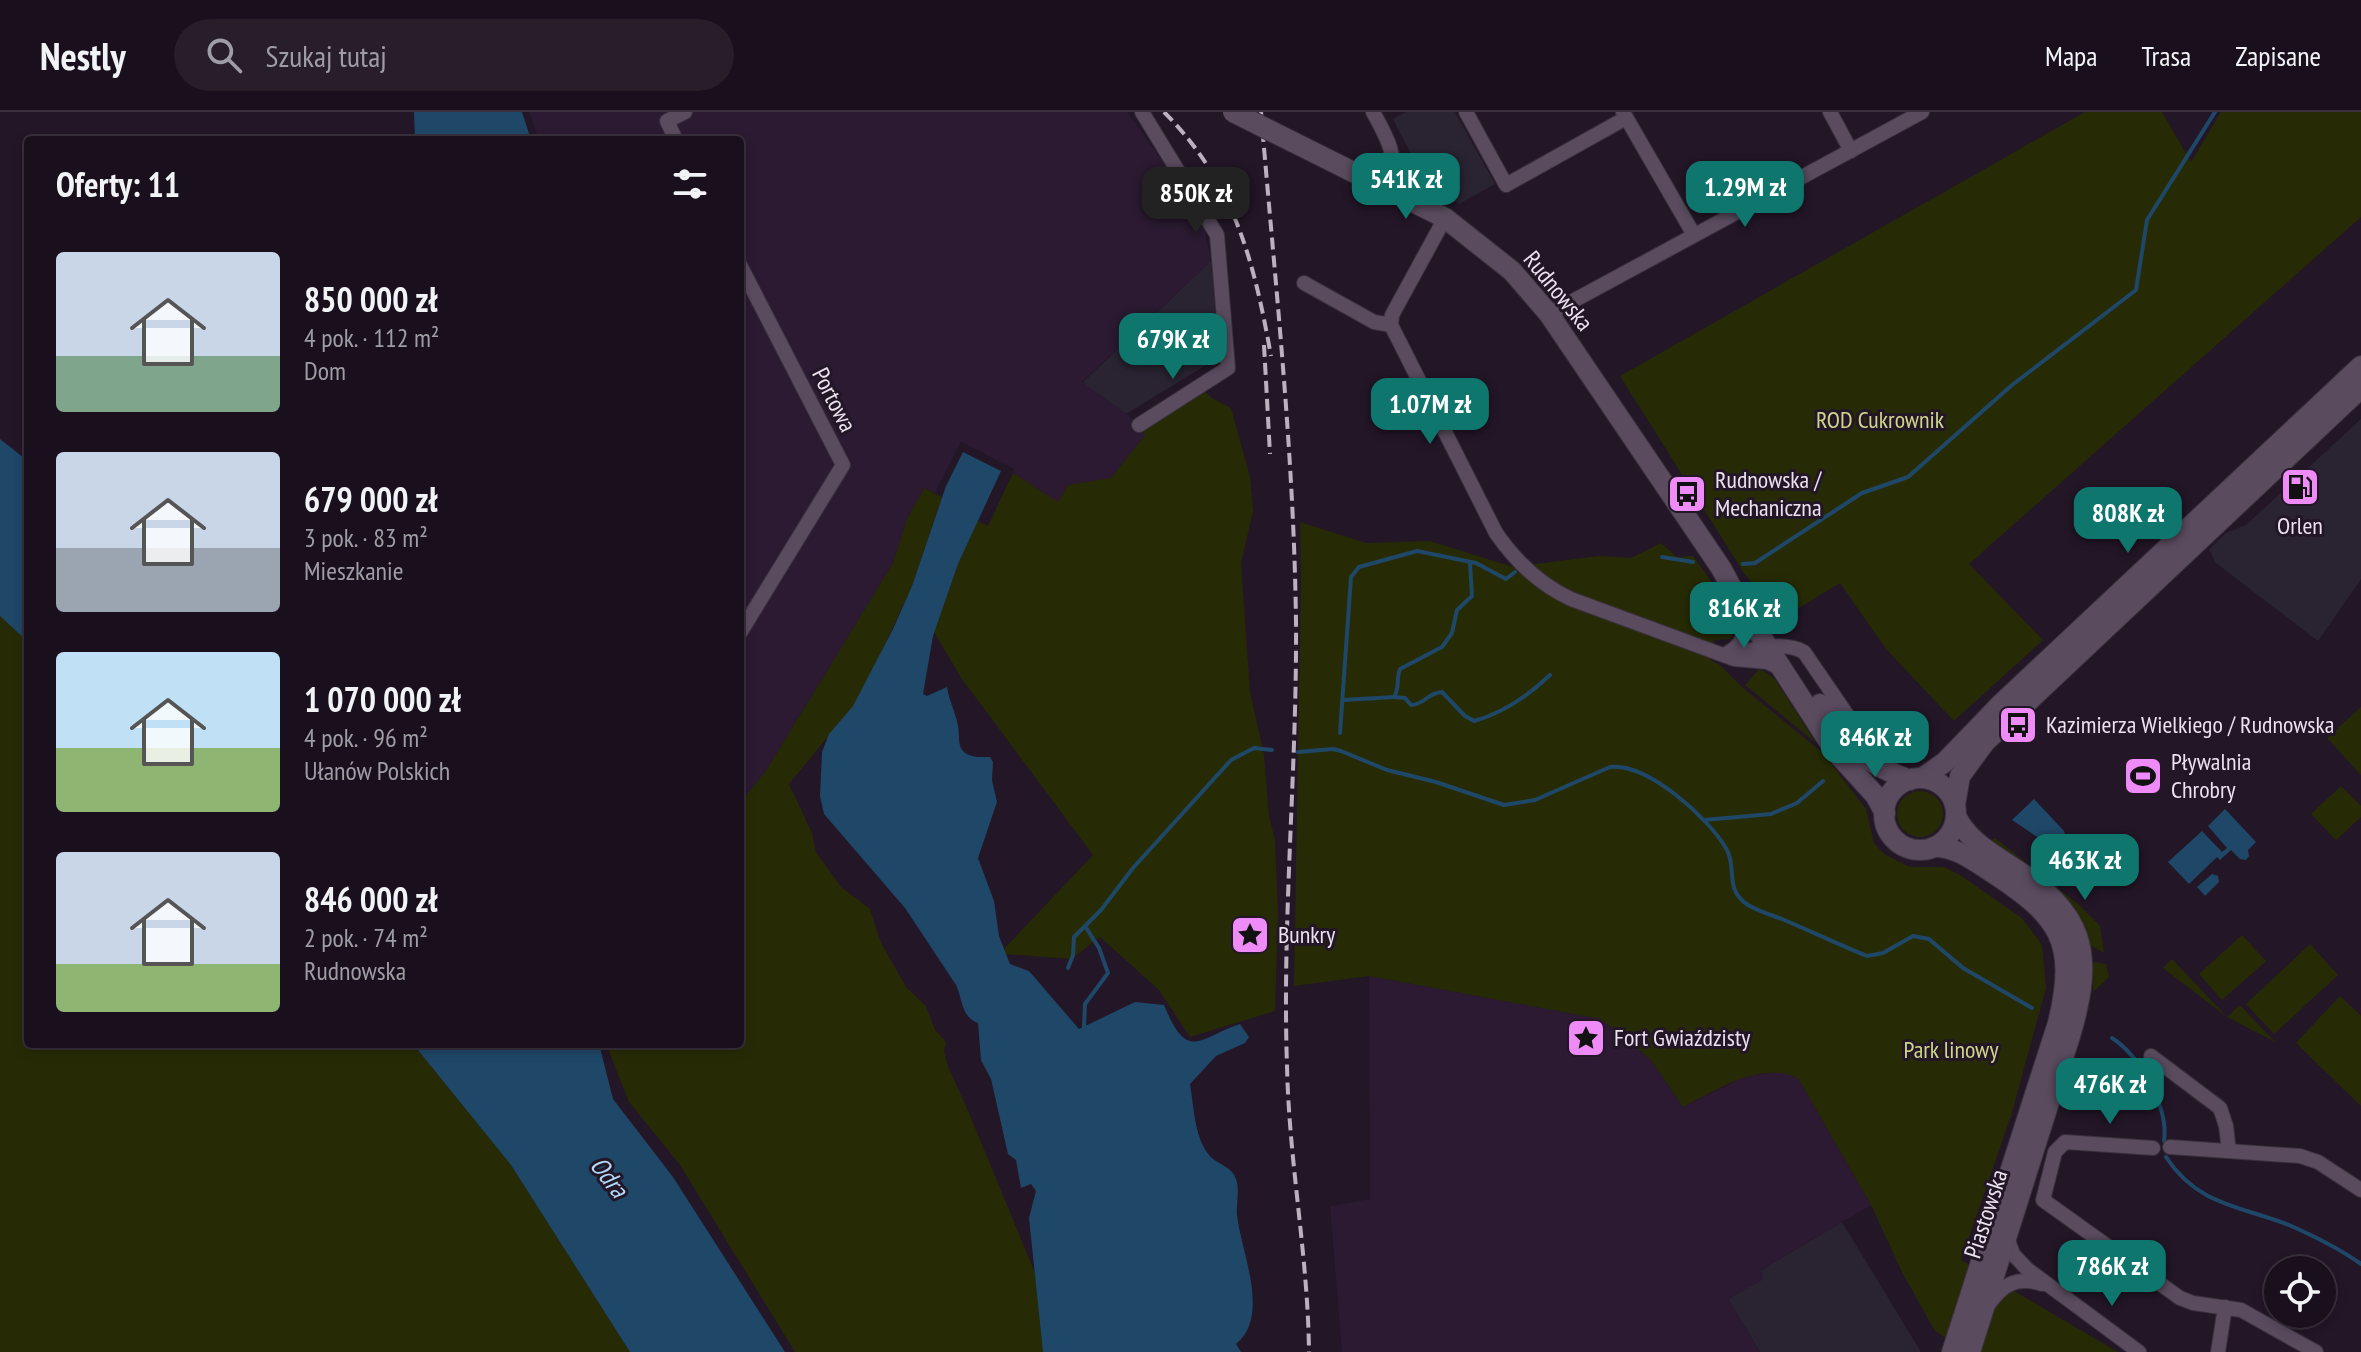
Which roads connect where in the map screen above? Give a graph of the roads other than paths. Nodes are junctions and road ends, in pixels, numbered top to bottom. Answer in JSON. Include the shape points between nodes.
{"nodes":[{"id":1,"x":685,"y":112,"type":"edge"},
{"id":2,"x":1142,"y":112,"type":"edge"},
{"id":3,"x":1233,"y":112,"type":"edge"},
{"id":4,"x":1373,"y":112,"type":"edge"},
{"id":5,"x":1466,"y":112,"type":"edge"},
{"id":6,"x":1830,"y":112,"type":"edge"},
{"id":7,"x":1922,"y":112,"type":"edge"},
{"id":8,"x":1624,"y":115,"type":"edge"},
{"id":9,"x":674,"y":136,"type":"edge"},
{"id":10,"x":1851,"y":151,"type":"junction"},
{"id":11,"x":1388,"y":187,"type":"junction"},
{"id":12,"x":1445,"y":218,"type":"junction"},
{"id":13,"x":1694,"y":235,"type":"junction"},
{"id":14,"x":744,"y":273,"type":"edge"},
{"id":15,"x":1304,"y":283,"type":"dead end"},
{"id":16,"x":1549,"y":314,"type":"junction"},
{"id":17,"x":1391,"y":325,"type":"junction"},
{"id":18,"x":2361,"y":366,"type":"edge"},
{"id":19,"x":2361,"y":388,"type":"edge"},
{"id":20,"x":1139,"y":425,"type":"dead end"},
{"id":21,"x":1721,"y":568,"type":"junction"},
{"id":22,"x":1742,"y":607,"type":"junction"},
{"id":23,"x":744,"y":626,"type":"edge"},
{"id":24,"x":1775,"y":647,"type":"junction"},
{"id":25,"x":1720,"y":654,"type":"junction"},
{"id":26,"x":1782,"y":669,"type":"junction"},
{"id":27,"x":1916,"y":779,"type":"junction"},
{"id":28,"x":1956,"y":810,"type":"junction"},
{"id":29,"x":1885,"y":813,"type":"junction"},
{"id":30,"x":1934,"y":847,"type":"junction"},
{"id":31,"x":2151,"y":1056,"type":"dead end"},
{"id":32,"x":2170,"y":1147,"type":"dead end"},
{"id":33,"x":2153,"y":1148,"type":"dead end"},
{"id":34,"x":2229,"y":1151,"type":"junction"},
{"id":35,"x":2361,"y":1190,"type":"edge"},
{"id":36,"x":2006,"y":1232,"type":"junction"},
{"id":37,"x":2063,"y":1295,"type":"junction"},
{"id":38,"x":2225,"y":1307,"type":"junction"},
{"id":39,"x":1979,"y":1321,"type":"junction"},
{"id":40,"x":1952,"y":1352,"type":"edge"},
{"id":41,"x":1970,"y":1352,"type":"edge"},
{"id":42,"x":2139,"y":1352,"type":"edge"},
{"id":43,"x":2218,"y":1352,"type":"edge"},
{"id":44,"x":2316,"y":1352,"type":"edge"}],
"edges":[{"from":1,"to":9,"type":"street","via":[[667,121]]},
{"from":2,"to":20,"type":"street","via":[[1217,235],[1228,368]]},
{"from":3,"to":11,"type":"main road","name":"Rudnowska","bridge":true},
{"from":4,"to":11,"type":"street","via":[[1395,163]]},
{"from":5,"to":8,"type":"street","via":[[1506,185]]},
{"from":6,"to":10,"type":"street"},
{"from":7,"to":10,"type":"street"},
{"from":8,"to":13,"type":"street"},
{"from":10,"to":13,"type":"street"},
{"from":11,"to":12,"type":"main road","name":"Rudnowska"},
{"from":12,"to":16,"type":"main road","name":"Rudnowska","via":[[1512,271]]},
{"from":12,"to":17,"type":"street"},
{"from":13,"to":16,"type":"street"},
{"from":14,"to":23,"type":"street","name":"Portowa","via":[[843,465]]},
{"from":15,"to":17,"type":"street","via":[[1374,322]]},
{"from":16,"to":21,"type":"main road","name":"Rudnowska"},
{"from":17,"to":25,"type":"street","via":[[1496,533],[1532,576],[1571,599]]},
{"from":18,"to":27,"type":"main road","via":[[1945,762]]},
{"from":19,"to":28,"type":"main road","via":[[1985,742],[1960,776]]},
{"from":21,"to":22,"type":"main road","name":"Rudnowska"},
{"from":21,"to":24,"type":"main road","name":"Rudnowska","via":[[1754,605]]},
{"from":22,"to":24,"type":"main road","name":"Rudnowska"},
{"from":22,"to":25,"type":"street","via":[[1744,637],[1736,648]]},
{"from":24,"to":25,"type":"street"},
{"from":24,"to":26,"type":"main road","name":"Rudnowska"},
{"from":24,"to":27,"type":"main road","name":"Rudnowska","via":[[1866,760]]},
{"from":25,"to":26,"type":"street"},
{"from":26,"to":29,"type":"main road","name":"Rudnowska","via":[[1835,751]]},
{"from":27,"to":28,"type":"main road","via":[[1943,786]]},
{"from":27,"to":29,"type":"main road","via":[[1894,790]]},
{"from":28,"to":30,"type":"main road","via":[[1950,835]]},
{"from":28,"to":36,"type":"main road","name":"Piastowska","via":[[1975,842],[2041,886],[2062,908],[2083,958],[2081,1000]]},
{"from":29,"to":30,"type":"main road","via":[[1889,832],[1903,845]]},
{"from":30,"to":40,"type":"main road","name":"Piastowska","via":[[1959,853],[2030,899],[2050,921],[2067,963],[2058,1023]]},
{"from":31,"to":34,"type":"street","via":[[2220,1108]]},
{"from":32,"to":34,"type":"street"},
{"from":33,"to":38,"type":"street","via":[[2065,1142],[2055,1152],[2043,1200],[2180,1298]]},
{"from":34,"to":35,"type":"street","via":[[2300,1156]]},
{"from":36,"to":37,"type":"street","via":[[2020,1262]]},
{"from":36,"to":39,"type":"main road","name":"Piastowska"},
{"from":37,"to":39,"type":"street","via":[[2027,1280],[2011,1282]]},
{"from":37,"to":42,"type":"street"},
{"from":38,"to":43,"type":"street"},
{"from":38,"to":44,"type":"street","via":[[2253,1316]]},
{"from":39,"to":41,"type":"main road","name":"Piastowska"}]}
